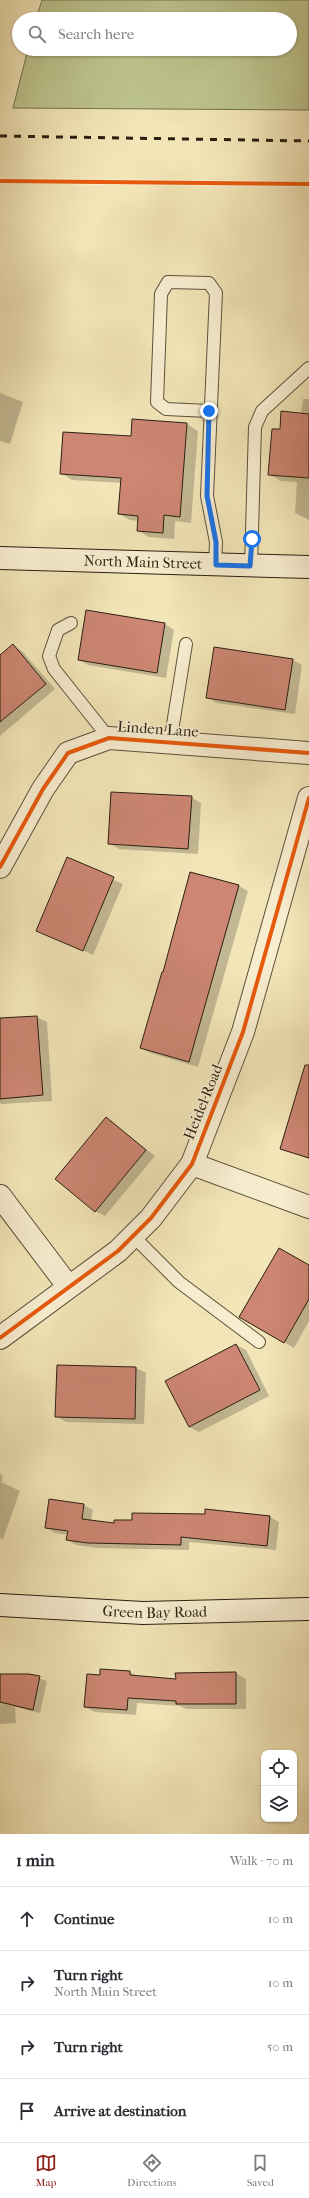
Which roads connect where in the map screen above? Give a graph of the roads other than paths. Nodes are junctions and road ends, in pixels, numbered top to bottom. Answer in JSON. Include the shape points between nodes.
{"nodes":[{"id":1,"x":309,"y":368,"type":"edge"},
{"id":2,"x":209,"y":411,"type":"junction"},
{"id":3,"x":0,"y":558,"type":"edge"},
{"id":4,"x":216,"y":565,"type":"junction"},
{"id":5,"x":250,"y":566,"type":"junction"},
{"id":6,"x":309,"y":567,"type":"edge"},
{"id":7,"x":71,"y":623,"type":"dead end"},
{"id":8,"x":186,"y":644,"type":"dead end"},
{"id":9,"x":108,"y":738,"type":"junction"},
{"id":10,"x":170,"y":742,"type":"junction"},
{"id":11,"x":309,"y":753,"type":"edge"},
{"id":12,"x":309,"y":798,"type":"edge"},
{"id":13,"x":0,"y":867,"type":"edge"},
{"id":14,"x":192,"y":1164,"type":"junction"},
{"id":15,"x":0,"y":1196,"type":"edge"},
{"id":16,"x":309,"y":1207,"type":"edge"},
{"id":17,"x":133,"y":1236,"type":"junction"},
{"id":18,"x":68,"y":1286,"type":"junction"},
{"id":19,"x":0,"y":1338,"type":"edge"},
{"id":20,"x":259,"y":1342,"type":"dead end"},
{"id":21,"x":0,"y":1605,"type":"edge"},
{"id":22,"x":309,"y":1609,"type":"edge"}],
"edges":[{"from":1,"to":5,"type":"lane","via":[[262,411],[255,427]]},
{"from":2,"to":2,"type":"lane","via":[[216,293],[209,283],[168,282],[161,294],[157,402],[166,409]]},
{"from":2,"to":4,"type":"lane","via":[[207,496],[216,542]]},
{"from":3,"to":4,"type":"street","name":"North Main Street"},
{"from":4,"to":5,"type":"street","name":"North Main Street"},
{"from":5,"to":6,"type":"street","name":"North Main Street"},
{"from":7,"to":9,"type":"lane","via":[[58,630],[49,656],[54,669]]},
{"from":8,"to":10,"type":"lane"},
{"from":9,"to":10,"type":"street","name":"Linden Lane"},
{"from":9,"to":13,"type":"street","name":"Linden Lane","via":[[68,753],[42,789]]},
{"from":10,"to":11,"type":"street","name":"Linden Lane"},
{"from":12,"to":14,"type":"street","name":"Heidel Road","via":[[243,1032]]},
{"from":14,"to":16,"type":"street"},
{"from":14,"to":17,"type":"street","name":"Heidel Road","via":[[151,1218]]},
{"from":15,"to":18,"type":"street"},
{"from":17,"to":18,"type":"street","name":"Heidel Road","via":[[118,1251]]},
{"from":17,"to":20,"type":"lane","via":[[180,1282]]},
{"from":18,"to":19,"type":"street","name":"Heidel Road"},
{"from":21,"to":22,"type":"street","name":"Green Bay Road","via":[[143,1613]]}]}
